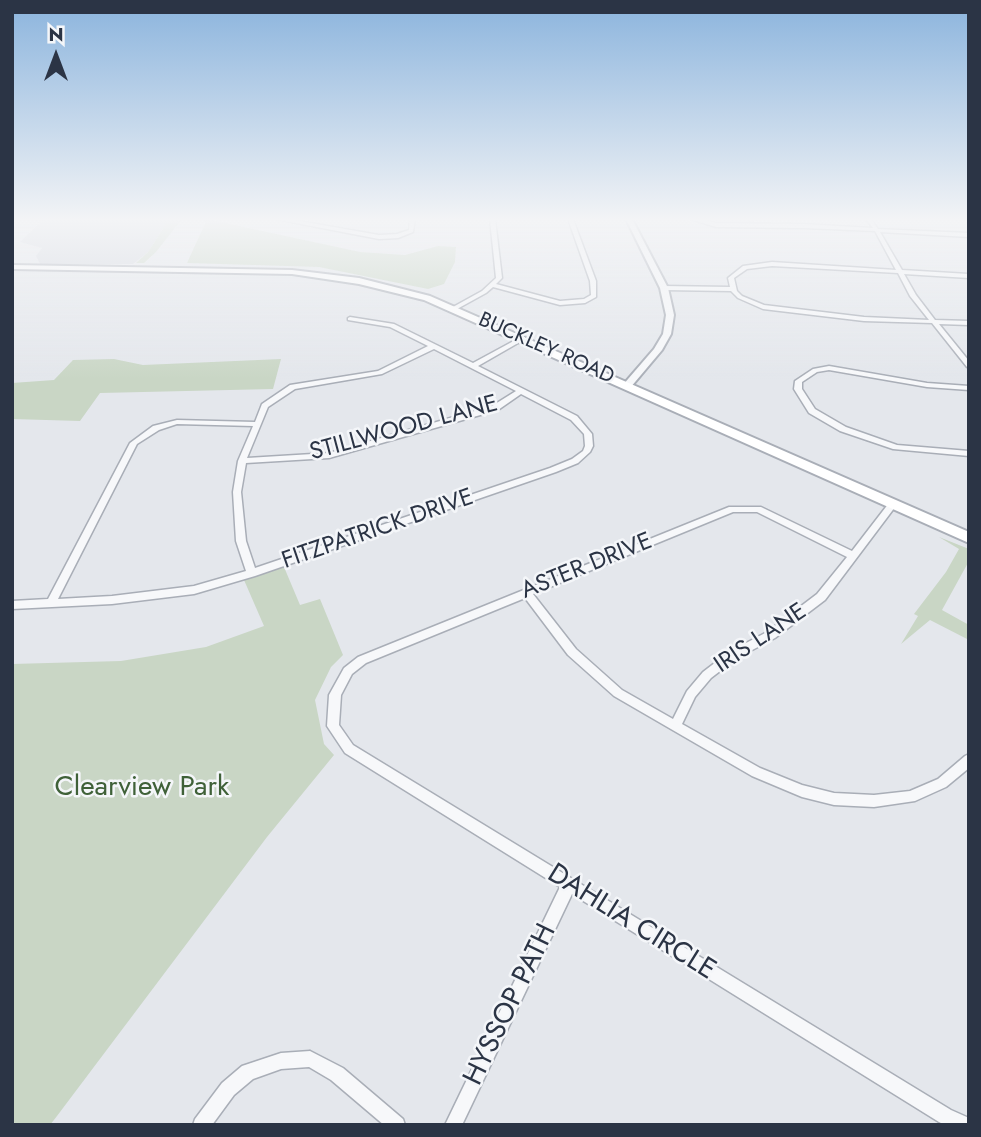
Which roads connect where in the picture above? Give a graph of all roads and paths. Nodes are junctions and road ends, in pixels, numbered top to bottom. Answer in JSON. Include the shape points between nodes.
{"nodes":[{"id":1,"x":292,"y":272,"type":"edge"},
{"id":2,"x":499,"y":272,"type":"edge"},
{"id":3,"x":590,"y":272,"type":"edge"},
{"id":4,"x":656,"y":272,"type":"edge"},
{"id":5,"x":737,"y":272,"type":"edge"},
{"id":6,"x":900,"y":272,"type":"edge"},
{"id":7,"x":914,"y":272,"type":"edge"},
{"id":8,"x":969,"y":276,"type":"edge"},
{"id":9,"x":494,"y":285,"type":"junction"},
{"id":10,"x":664,"y":288,"type":"junction"},
{"id":11,"x":733,"y":289,"type":"junction"},
{"id":12,"x":454,"y":308,"type":"junction"},
{"id":13,"x":350,"y":319,"type":"dead end"},
{"id":14,"x":931,"y":321,"type":"junction"},
{"id":15,"x":969,"y":323,"type":"edge"},
{"id":16,"x":523,"y":338,"type":"junction"},
{"id":17,"x":432,"y":346,"type":"junction"},
{"id":18,"x":473,"y":366,"type":"junction"},
{"id":19,"x":969,"y":366,"type":"edge"},
{"id":20,"x":627,"y":386,"type":"junction"},
{"id":21,"x":969,"y":388,"type":"edge"},
{"id":22,"x":521,"y":391,"type":"junction"},
{"id":23,"x":257,"y":424,"type":"junction"},
{"id":24,"x":969,"y":454,"type":"edge"},
{"id":25,"x":242,"y":461,"type":"junction"},
{"id":26,"x":892,"y":505,"type":"junction"},
{"id":27,"x":969,"y":538,"type":"edge"},
{"id":28,"x":854,"y":556,"type":"junction"},
{"id":29,"x":252,"y":573,"type":"junction"},
{"id":30,"x":526,"y":592,"type":"junction"},
{"id":31,"x":51,"y":603,"type":"junction"},
{"id":32,"x":12,"y":606,"type":"edge"},
{"id":33,"x":335,"y":695,"type":"joint"},
{"id":34,"x":675,"y":727,"type":"junction"},
{"id":35,"x":969,"y":760,"type":"edge"},
{"id":36,"x":569,"y":884,"type":"junction"},
{"id":37,"x":201,"y":1125,"type":"edge"},
{"id":38,"x":397,"y":1125,"type":"edge"},
{"id":39,"x":453,"y":1125,"type":"edge"},
{"id":40,"x":964,"y":1125,"type":"edge"}],
"edges":[{"from":1,"to":12,"type":"main road","name":"BUCKLEY ROAD","via":[[372,284]]},
{"from":2,"to":9,"type":"street"},
{"from":3,"to":9,"type":"street","via":[[594,296],[585,301],[560,303]]},
{"from":4,"to":10,"type":"street"},
{"from":5,"to":11,"type":"street","via":[[732,275]]},
{"from":6,"to":14,"type":"street"},
{"from":7,"to":8,"type":"street"},
{"from":9,"to":12,"type":"street"},
{"from":10,"to":11,"type":"street"},
{"from":10,"to":20,"type":"street","via":[[670,315],[667,334]]},
{"from":11,"to":14,"type":"street","via":[[751,304],[788,311]]},
{"from":12,"to":16,"type":"main road","name":"BUCKLEY ROAD"},
{"from":13,"to":17,"type":"street","name":"FITZPATRICK DRIVE","via":[[383,322]]},
{"from":14,"to":15,"type":"street"},
{"from":14,"to":19,"type":"street"},
{"from":16,"to":18,"type":"street"},
{"from":16,"to":20,"type":"main road","name":"BUCKLEY ROAD"},
{"from":17,"to":18,"type":"street","name":"FITZPATRICK DRIVE"},
{"from":17,"to":23,"type":"street","via":[[380,373],[286,390],[265,406]]},
{"from":18,"to":22,"type":"street","name":"FITZPATRICK DRIVE"},
{"from":20,"to":26,"type":"main road","name":"BUCKLEY ROAD"},
{"from":21,"to":24,"type":"street","via":[[829,368],[804,375],[798,388],[812,411],[843,429],[896,447]]},
{"from":22,"to":25,"type":"street","name":"STILLWOOD LANE","via":[[495,408],[329,455]]},
{"from":22,"to":29,"type":"street","name":"FITZPATRICK DRIVE","via":[[583,426],[589,446],[586,452],[553,470]]},
{"from":23,"to":25,"type":"street"},
{"from":23,"to":31,"type":"street","via":[[177,422],[156,428],[134,443]]},
{"from":25,"to":29,"type":"street","via":[[237,492],[241,541]]},
{"from":26,"to":27,"type":"main road","name":"BUCKLEY ROAD"},
{"from":26,"to":28,"type":"street","name":"IRIS LANE"},
{"from":28,"to":30,"type":"street","name":"ASTER DRIVE","via":[[746,507]]},
{"from":28,"to":34,"type":"street","name":"IRIS LANE","via":[[809,607],[707,675],[691,694]]},
{"from":29,"to":31,"type":"street","name":"FITZPATRICK DRIVE","via":[[194,590]]},
{"from":30,"to":33,"type":"street","name":"ASTER DRIVE","via":[[362,660],[348,671]]},
{"from":30,"to":34,"type":"street","via":[[588,669]]},
{"from":31,"to":32,"type":"street","name":"FITZPATRICK DRIVE"},
{"from":33,"to":36,"type":"street","name":"DAHLIA CIRCLE","via":[[333,726],[349,749]]},
{"from":34,"to":35,"type":"street","via":[[756,772],[834,799],[911,797],[942,783]]},
{"from":36,"to":39,"type":"street","name":"HYSSOP PATH"},
{"from":36,"to":40,"type":"street","name":"DAHLIA CIRCLE"},
{"from":37,"to":38,"type":"street","via":[[228,1089],[248,1072],[281,1061],[310,1059],[337,1074]]}]}
